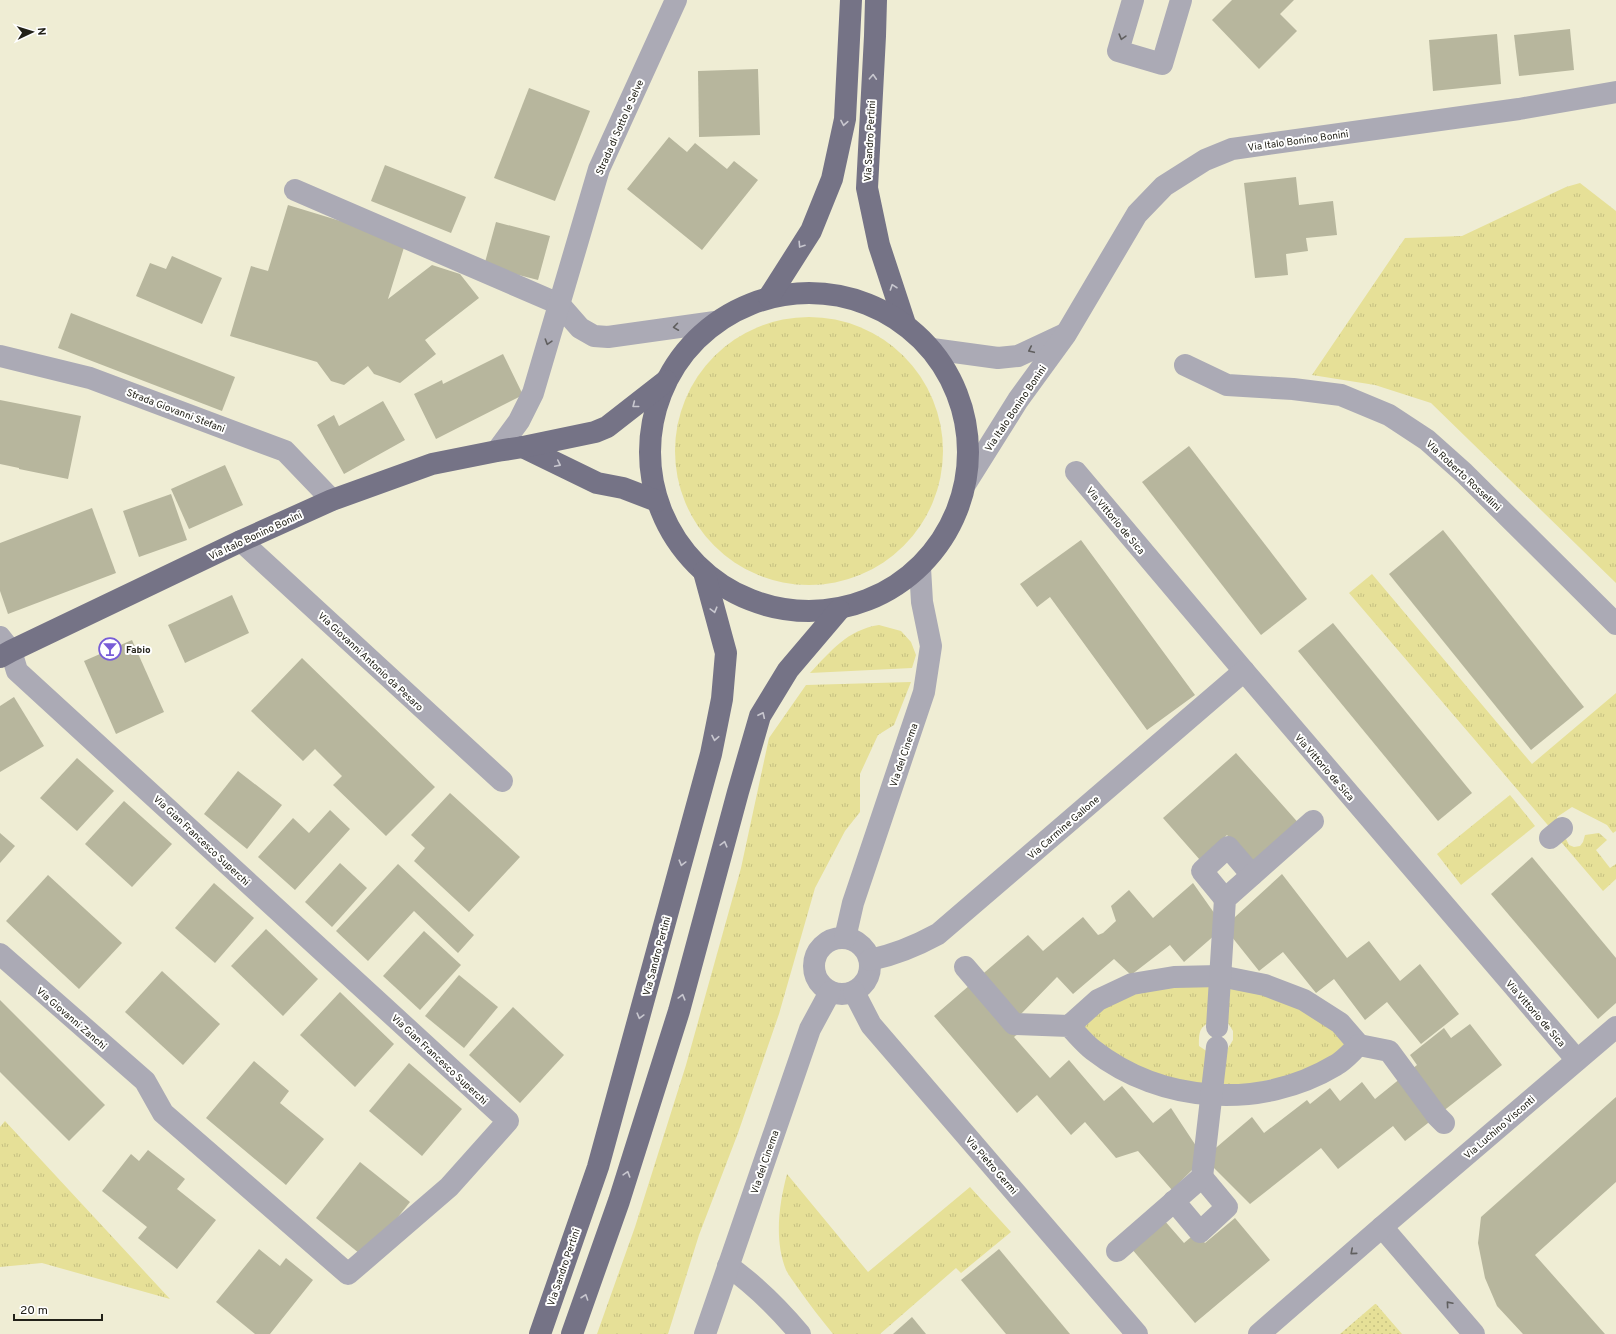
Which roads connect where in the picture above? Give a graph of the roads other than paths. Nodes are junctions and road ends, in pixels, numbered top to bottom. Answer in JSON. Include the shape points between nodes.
{"nodes":[{"id":1,"x":676,"y":0,"type":"edge"},
{"id":2,"x":851,"y":0,"type":"edge"},
{"id":3,"x":876,"y":0,"type":"edge"},
{"id":4,"x":1133,"y":0,"type":"edge"},
{"id":5,"x":1181,"y":0,"type":"edge"},
{"id":6,"x":1616,"y":92,"type":"edge"},
{"id":7,"x":295,"y":190,"type":"dead end"},
{"id":8,"x":770,"y":297,"type":"junction"},
{"id":9,"x":559,"y":304,"type":"junction"},
{"id":10,"x":715,"y":322,"type":"junction"},
{"id":11,"x":905,"y":324,"type":"junction"},
{"id":12,"x":1066,"y":334,"type":"junction"},
{"id":13,"x":932,"y":349,"type":"junction"},
{"id":14,"x":0,"y":356,"type":"edge"},
{"id":15,"x":1185,"y":365,"type":"dead end"},
{"id":16,"x":666,"y":381,"type":"junction"},
{"id":17,"x":523,"y":447,"type":"junction"},
{"id":18,"x":497,"y":451,"type":"junction"},
{"id":19,"x":1076,"y":472,"type":"dead end"},
{"id":20,"x":966,"y":483,"type":"junction"},
{"id":21,"x":332,"y":500,"type":"junction"},
{"id":22,"x":657,"y":501,"type":"junction"},
{"id":23,"x":241,"y":541,"type":"junction"},
{"id":24,"x":920,"y":568,"type":"junction"},
{"id":25,"x":704,"y":572,"type":"junction"},
{"id":26,"x":839,"y":610,"type":"junction"},
{"id":27,"x":1616,"y":624,"type":"edge"},
{"id":28,"x":4,"y":649,"type":"edge"},
{"id":29,"x":1244,"y":671,"type":"junction"},
{"id":30,"x":502,"y":781,"type":"dead end"},
{"id":31,"x":1313,"y":821,"type":"dead end"},
{"id":32,"x":1252,"y":875,"type":"junction"},
{"id":33,"x":1225,"y":900,"type":"junction"},
{"id":34,"x":845,"y":938,"type":"junction"},
{"id":35,"x":0,"y":954,"type":"edge"},
{"id":36,"x":870,"y":960,"type":"junction"},
{"id":37,"x":964,"y":967,"type":"dead end"},
{"id":38,"x":1220,"y":976,"type":"junction"},
{"id":39,"x":830,"y":992,"type":"junction"},
{"id":40,"x":854,"y":992,"type":"junction"},
{"id":41,"x":1069,"y":1026,"type":"junction"},
{"id":42,"x":1616,"y":1027,"type":"edge"},
{"id":43,"x":1359,"y":1045,"type":"junction"},
{"id":44,"x":1577,"y":1060,"type":"junction"},
{"id":45,"x":144,"y":1082,"type":"joint"},
{"id":46,"x":1212,"y":1095,"type":"junction"},
{"id":47,"x":1444,"y":1123,"type":"dead end"},
{"id":48,"x":1202,"y":1177,"type":"junction"},
{"id":49,"x":1174,"y":1201,"type":"junction"},
{"id":50,"x":1382,"y":1227,"type":"junction"},
{"id":51,"x":1117,"y":1251,"type":"dead end"},
{"id":52,"x":728,"y":1266,"type":"junction"},
{"id":53,"x":540,"y":1334,"type":"edge"},
{"id":54,"x":572,"y":1334,"type":"edge"},
{"id":55,"x":705,"y":1334,"type":"edge"},
{"id":56,"x":800,"y":1334,"type":"edge"},
{"id":57,"x":1137,"y":1334,"type":"edge"},
{"id":58,"x":1259,"y":1334,"type":"edge"},
{"id":59,"x":1474,"y":1334,"type":"edge"}],
"edges":[{"from":1,"to":9,"type":"street","name":"Strada di Sotto le Selve","via":[[599,169]]},
{"from":2,"to":8,"type":"main road","one_way":true,"via":[[845,119],[832,179],[811,231]]},
{"from":11,"to":3,"type":"main road","name":"Via Sandro Pertini","one_way":true,"via":[[879,245],[867,188]]},
{"from":4,"to":5,"type":"street","one_way":true,"via":[[1118,51],[1162,64]]},
{"from":6,"to":12,"type":"street","name":"Via Italo Bonino Bonini","via":[[1232,149],[1205,160],[1164,186],[1137,214]]},
{"from":7,"to":9,"type":"street"},
{"from":8,"to":10,"type":"main road","via":[[741,307]]},
{"from":8,"to":11,"type":"main road","via":[[817,292],[863,301]]},
{"from":10,"to":9,"type":"street","one_way":true,"via":[[608,337],[594,336],[580,328]]},
{"from":9,"to":18,"type":"street","name":"Strada di Sotto le Selve","one_way":true,"via":[[533,393],[519,421]]},
{"from":10,"to":16,"type":"main road","via":[[687,349]]},
{"from":11,"to":13,"type":"main road"},
{"from":12,"to":13,"type":"street","name":"Via Italo Bonino Bonini","one_way":true,"via":[[1018,356],[998,358]]},
{"from":12,"to":20,"type":"street","name":"Via Italo Bonino Bonini","via":[[1018,400]]},
{"from":13,"to":20,"type":"main road","via":[[957,390],[968,436]]},
{"from":14,"to":21,"type":"street","name":"Strada Giovanni Stefani","via":[[90,378],[285,451]]},
{"from":15,"to":27,"type":"street","name":"Via Roberto Rossellini","via":[[1227,385],[1341,395],[1389,414],[1427,440],[1464,473]]},
{"from":16,"to":17,"type":"main road","name":"Via Italo Bonino Bonini","one_way":true,"via":[[607,427],[595,432]]},
{"from":16,"to":22,"type":"main road","via":[[653,420],[650,461]]},
{"from":17,"to":18,"type":"main road","name":"Via Italo Bonino Bonini"},
{"from":17,"to":22,"type":"main road","one_way":true,"via":[[597,483],[623,488]]},
{"from":18,"to":21,"type":"main road","name":"Via Italo Bonino Bonini","via":[[432,464]]},
{"from":19,"to":29,"type":"street","name":"Via Vittorio de Sica"},
{"from":20,"to":24,"type":"main road","via":[[949,529]]},
{"from":21,"to":23,"type":"main road","name":"Via Italo Bonino Bonini"},
{"from":22,"to":25,"type":"main road","via":[[676,540]]},
{"from":23,"to":28,"type":"main road","name":"Via Italo Bonino Bonini"},
{"from":23,"to":30,"type":"street","name":"Via Giovanni Antonio da Pesaro"},
{"from":24,"to":26,"type":"main road","via":[[882,594]]},
{"from":24,"to":34,"type":"street","name":"Via del Cinema","via":[[922,602],[931,646],[924,692],[853,903]]},
{"from":25,"to":26,"type":"main road","via":[[751,600],[791,611]]},
{"from":25,"to":53,"type":"main road","name":"Via Sandro Pertini","one_way":true,"via":[[726,654],[722,699],[711,754],[598,1167]]},
{"from":54,"to":26,"type":"main road","one_way":true,"via":[[619,1201],[679,1011],[760,716],[788,670]]},
{"from":28,"to":45,"type":"street","name":"Via Gian Francesco Superchi","via":[[17,671],[508,1121],[449,1187],[348,1274],[164,1113]]},
{"from":29,"to":36,"type":"street","name":"Via Carmine Gallone","via":[[938,934],[912,948]]},
{"from":29,"to":44,"type":"street","name":"Via Vittorio de Sica"},
{"from":31,"to":32,"type":"street"},
{"from":32,"to":33,"type":"street"},
{"from":32,"to":33,"type":"street","via":[[1228,846],[1202,871]]},
{"from":33,"to":38,"type":"street"},
{"from":34,"to":36,"type":"street","via":[[861,945]]},
{"from":34,"to":39,"type":"street","via":[[828,941],[816,954],[814,972],[817,980]]},
{"from":35,"to":45,"type":"street","name":"Via Giovanni Zanchi"},
{"from":36,"to":40,"type":"street","via":[[867,979]]},
{"from":37,"to":41,"type":"street","via":[[1014,1024]]},
{"from":38,"to":41,"type":"street","via":[[1174,977],[1132,984],[1098,1000]]},
{"from":38,"to":43,"type":"street","via":[[1265,985],[1304,1000],[1340,1023]]},
{"from":38,"to":46,"type":"street"},
{"from":39,"to":40,"type":"street"},
{"from":39,"to":52,"type":"street","name":"Via del Cinema","via":[[810,1028]]},
{"from":40,"to":57,"type":"street","name":"Via Pietro Germi","via":[[871,1025]]},
{"from":41,"to":46,"type":"street","via":[[1093,1050],[1126,1071],[1158,1085]]},
{"from":42,"to":44,"type":"street","name":"Via Luchino Visconti"},
{"from":43,"to":46,"type":"street","via":[[1338,1064],[1315,1076],[1256,1093]]},
{"from":43,"to":47,"type":"street","via":[[1389,1051]]},
{"from":44,"to":50,"type":"street","name":"Via Luchino Visconti"},
{"from":46,"to":48,"type":"street"},
{"from":48,"to":49,"type":"street"},
{"from":48,"to":49,"type":"street","via":[[1227,1207],[1200,1232]]},
{"from":49,"to":51,"type":"street"},
{"from":50,"to":58,"type":"street","name":"Via Luchino Visconti","one_way":true},
{"from":59,"to":50,"type":"street","one_way":true},
{"from":52,"to":55,"type":"street","name":"Via del Cinema"},
{"from":52,"to":56,"type":"street","via":[[747,1280]]}]}
